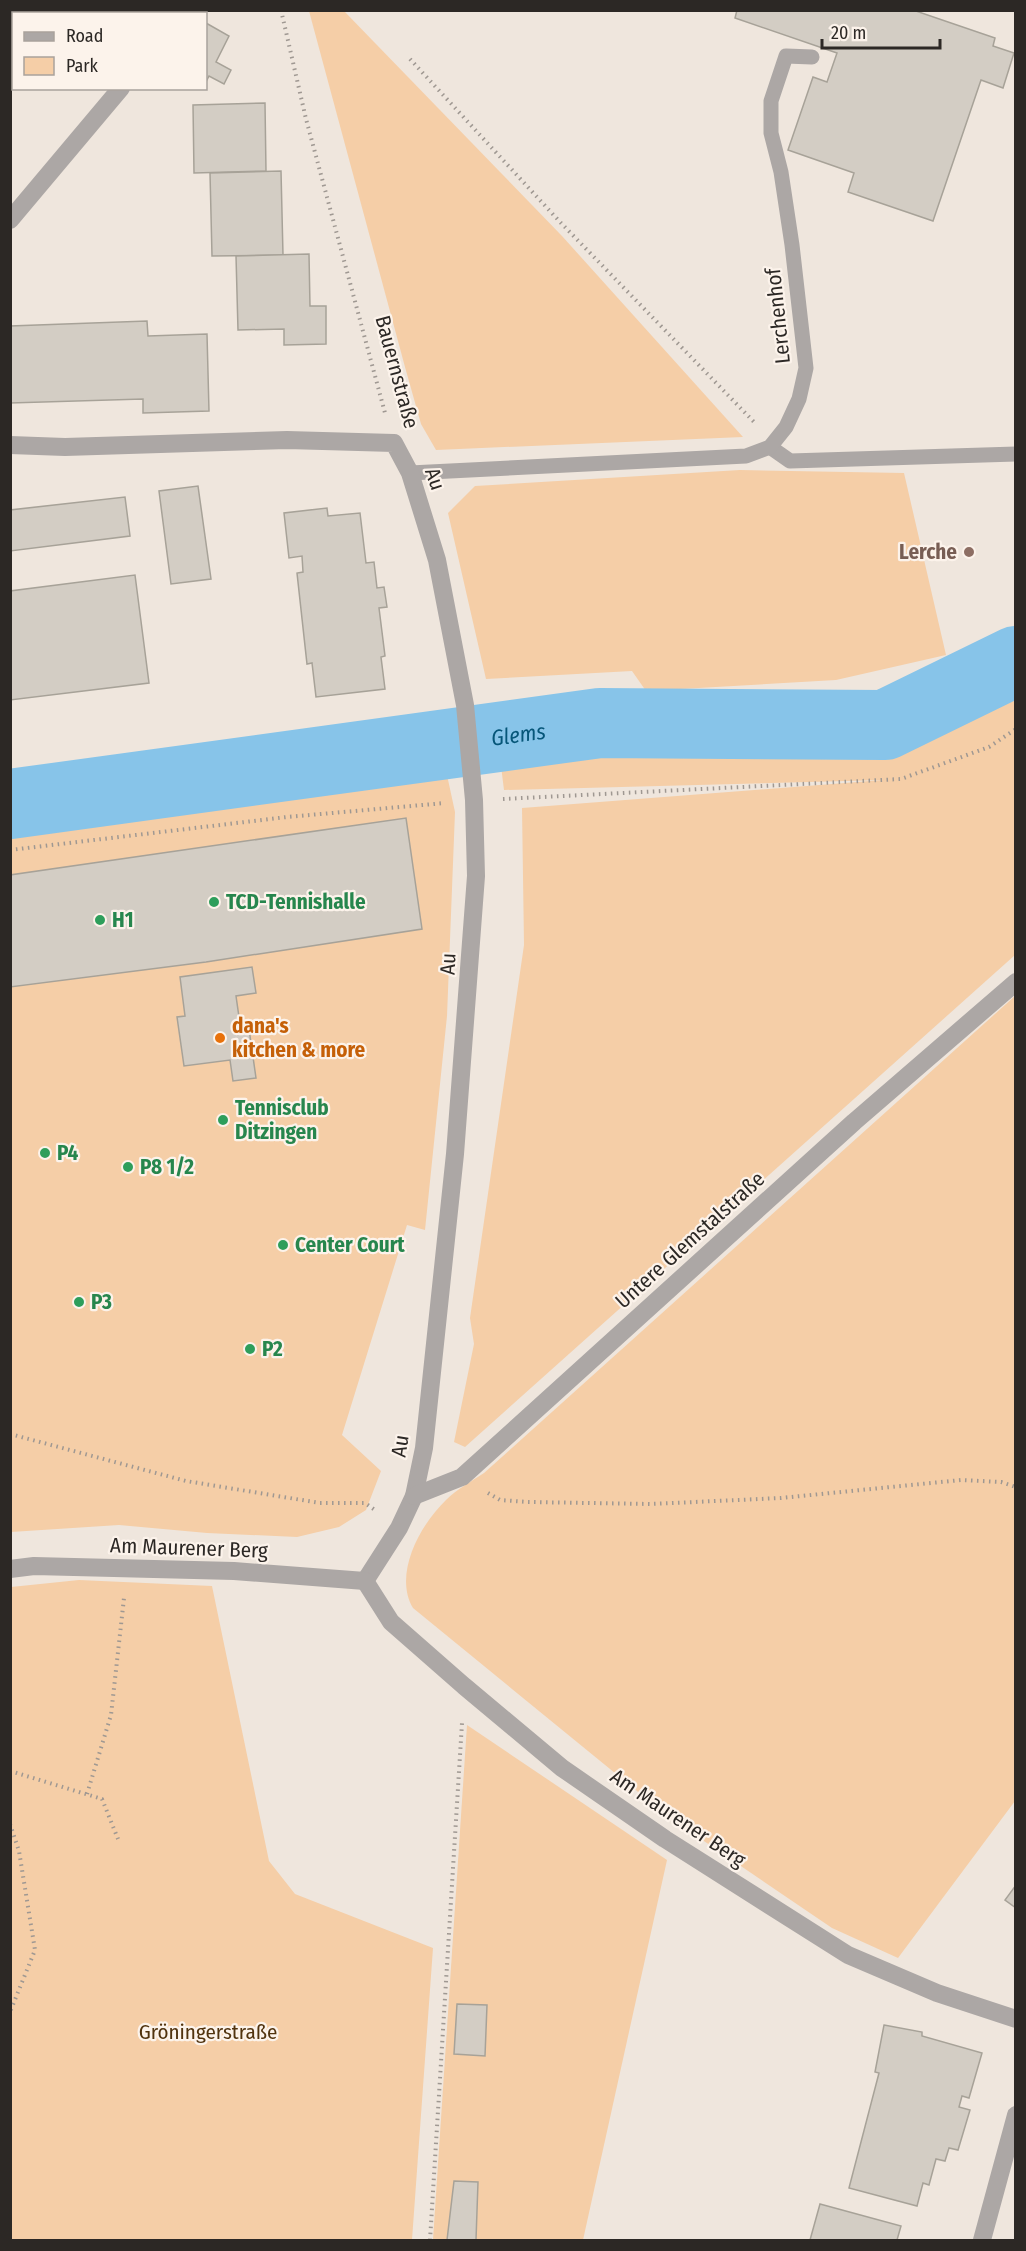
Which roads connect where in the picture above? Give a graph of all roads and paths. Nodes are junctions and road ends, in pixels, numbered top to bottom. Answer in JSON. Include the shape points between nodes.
{"nodes":[{"id":1,"x":281,"y":10,"type":"edge"},
{"id":2,"x":812,"y":57,"type":"dead end"},
{"id":3,"x":410,"y":59,"type":"dead end"},
{"id":4,"x":119,"y":90,"type":"edge"},
{"id":5,"x":10,"y":220,"type":"edge"},
{"id":6,"x":394,"y":443,"type":"junction"},
{"id":7,"x":10,"y":445,"type":"edge"},
{"id":8,"x":770,"y":447,"type":"junction"},
{"id":9,"x":1016,"y":454,"type":"edge"},
{"id":10,"x":410,"y":473,"type":"junction"},
{"id":11,"x":1016,"y":729,"type":"edge"},
{"id":12,"x":474,"y":800,"type":"junction"},
{"id":13,"x":10,"y":850,"type":"edge"},
{"id":14,"x":1016,"y":982,"type":"edge"},
{"id":15,"x":10,"y":1434,"type":"edge"},
{"id":16,"x":462,"y":1477,"type":"junction"},
{"id":17,"x":1016,"y":1487,"type":"edge"},
{"id":18,"x":414,"y":1496,"type":"junction"},
{"id":19,"x":399,"y":1528,"type":"junction"},
{"id":20,"x":126,"y":1568,"type":"junction"},
{"id":21,"x":10,"y":1569,"type":"edge"},
{"id":22,"x":365,"y":1581,"type":"junction"},
{"id":23,"x":464,"y":1686,"type":"junction"},
{"id":24,"x":10,"y":1771,"type":"edge"},
{"id":25,"x":87,"y":1794,"type":"junction"},
{"id":26,"x":10,"y":1824,"type":"edge"},
{"id":27,"x":118,"y":1839,"type":"dead end"},
{"id":28,"x":10,"y":2012,"type":"edge"},
{"id":29,"x":1016,"y":2019,"type":"edge"},
{"id":30,"x":1016,"y":2115,"type":"edge"},
{"id":31,"x":430,"y":2241,"type":"edge"},
{"id":32,"x":982,"y":2241,"type":"edge"}],
"edges":[{"from":1,"to":6,"type":"path","name":"Bauernstraße","via":[[306,119]]},
{"from":2,"to":8,"type":"lane","name":"Lerchenhof","via":[[786,56],[771,101],[771,133],[787,214],[806,368],[795,409]]},
{"from":3,"to":8,"type":"path","via":[[561,223],[755,423]]},
{"from":4,"to":5,"type":"street"},
{"from":6,"to":7,"type":"street","name":"Bauernstraße","via":[[287,440]]},
{"from":6,"to":10,"type":"street","name":"Au"},
{"from":8,"to":9,"type":"lane","via":[[790,461]]},
{"from":8,"to":10,"type":"lane","via":[[746,456]]},
{"from":10,"to":12,"type":"street","name":"Au","via":[[437,561],[465,705]]},
{"from":11,"to":12,"type":"path","via":[[989,747],[901,779]]},
{"from":12,"to":13,"type":"path","via":[[287,817]]},
{"from":12,"to":18,"type":"street","name":"Au","via":[[476,876],[455,1154],[425,1437]]},
{"from":14,"to":16,"type":"street","name":"Untere Glemstalstraße","via":[[854,1122]]},
{"from":15,"to":19,"type":"path","via":[[186,1480],[320,1503],[365,1503]]},
{"from":16,"to":17,"type":"path","via":[[500,1500],[528,1502],[651,1504],[780,1498],[962,1480],[1001,1482]]},
{"from":16,"to":18,"type":"street","name":"Untere Glemstalstraße"},
{"from":18,"to":19,"type":"street"},
{"from":19,"to":22,"type":"street"},
{"from":20,"to":21,"type":"street","name":"Am Maurener Berg"},
{"from":20,"to":22,"type":"street","name":"Am Maurener Berg"},
{"from":20,"to":25,"type":"path","via":[[111,1715]]},
{"from":22,"to":23,"type":"street","name":"Am Maurener Berg","via":[[391,1622]]},
{"from":23,"to":29,"type":"street","name":"Am Maurener Berg","via":[[562,1768],[665,1839],[848,1955],[937,1994]]},
{"from":23,"to":31,"type":"path"},
{"from":24,"to":25,"type":"path"},
{"from":25,"to":27,"type":"path","via":[[102,1798]]},
{"from":26,"to":28,"type":"path","via":[[19,1851],[35,1950]]},
{"from":30,"to":32,"type":"street"}]}
